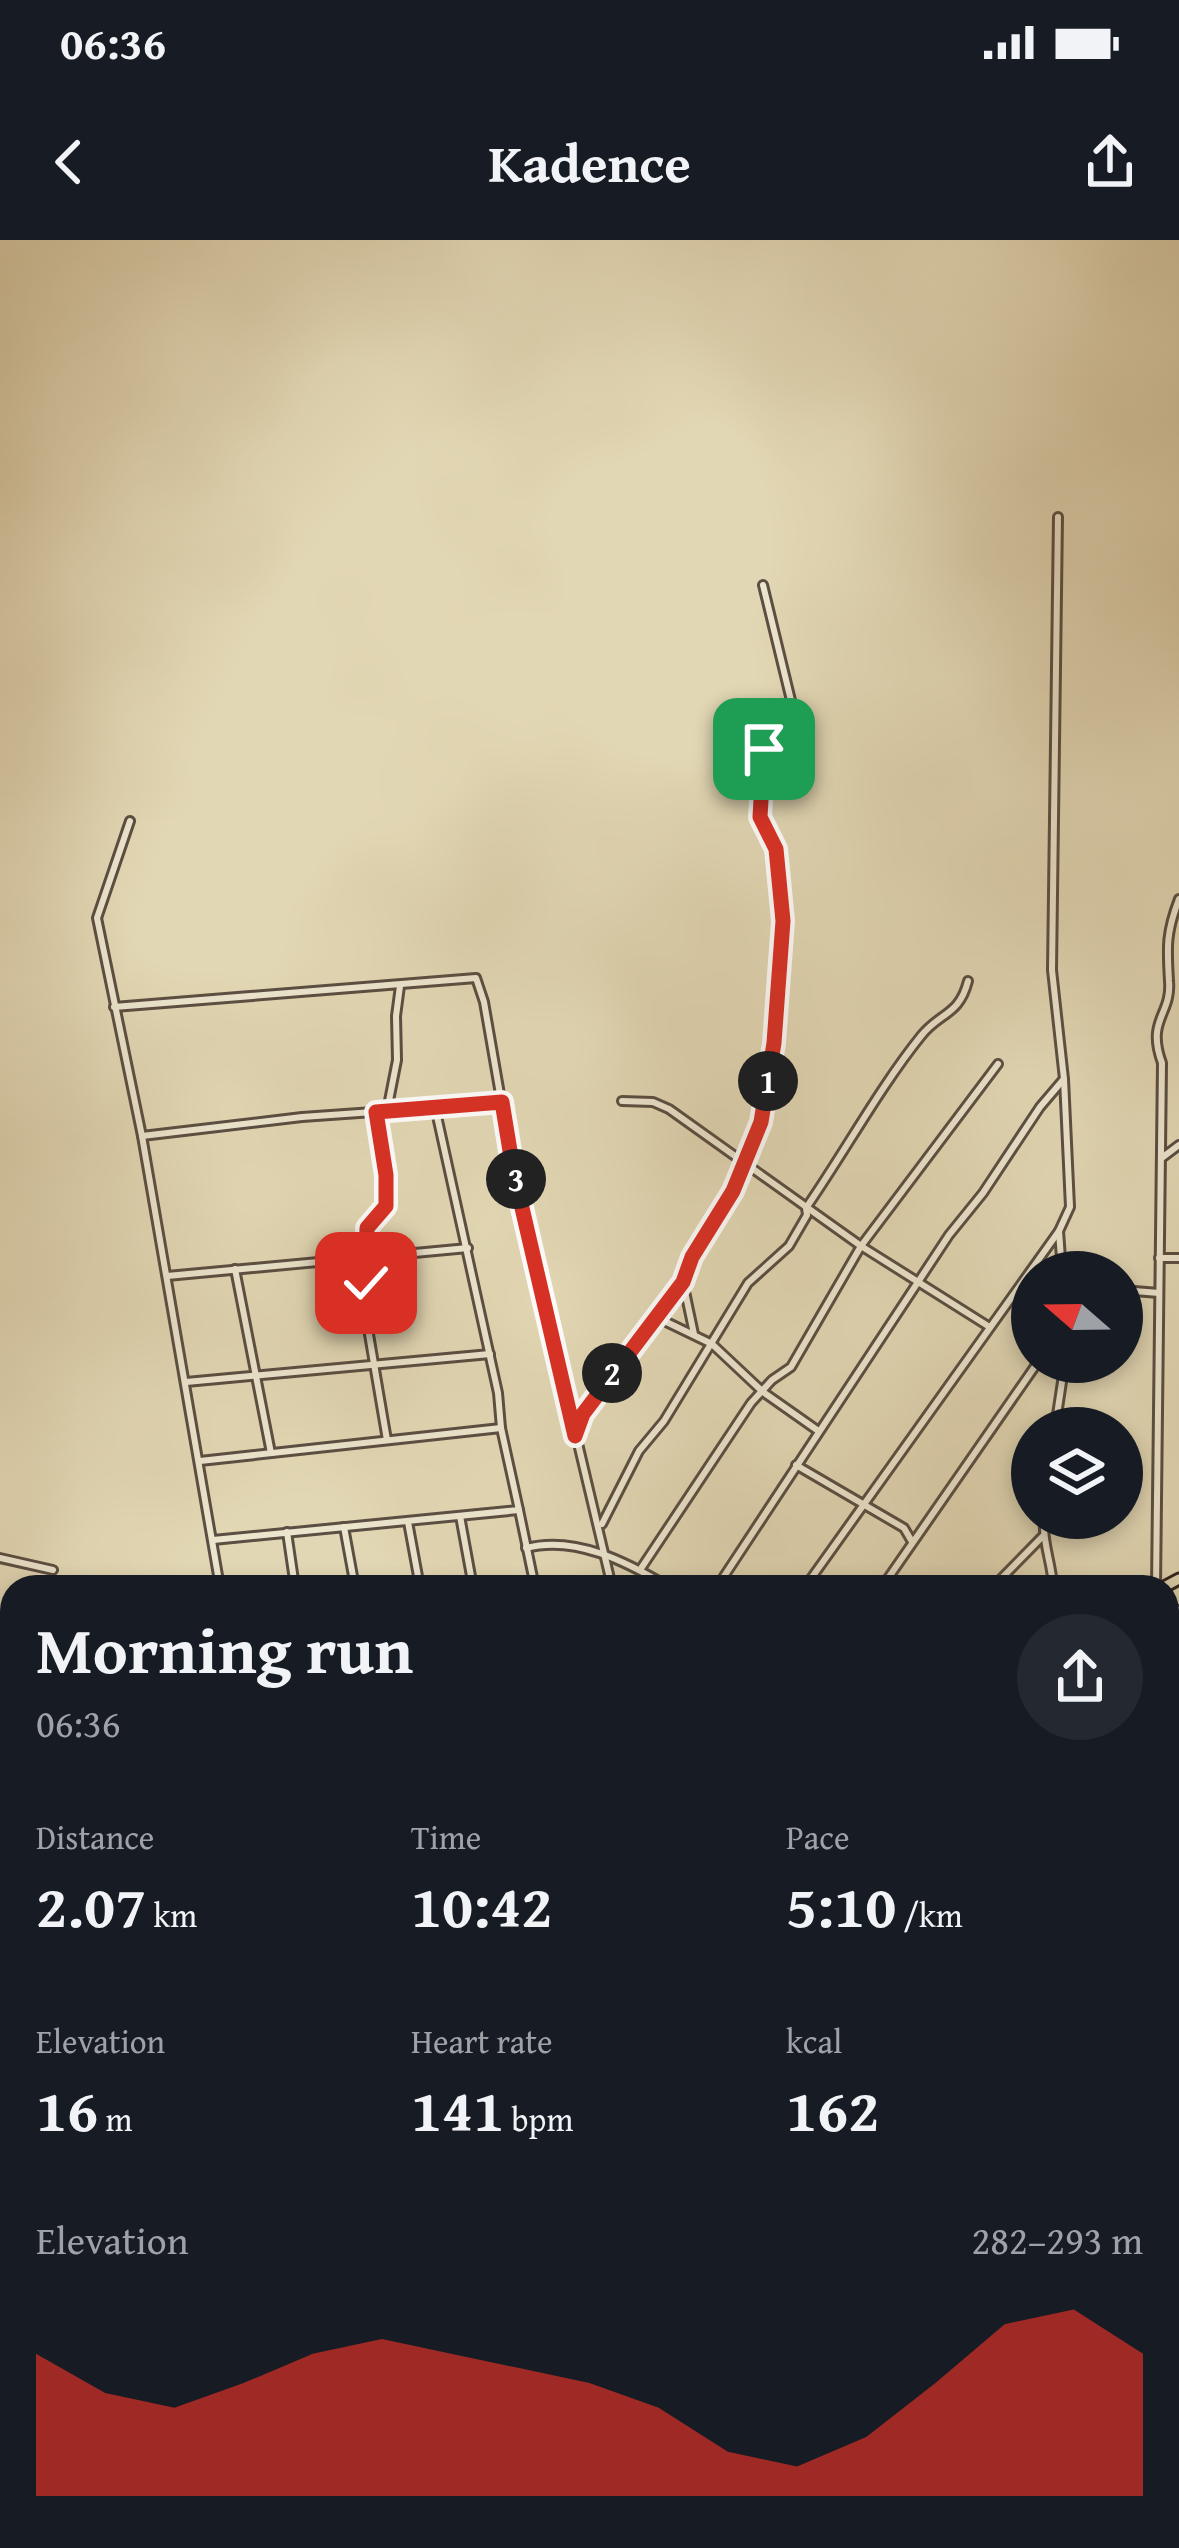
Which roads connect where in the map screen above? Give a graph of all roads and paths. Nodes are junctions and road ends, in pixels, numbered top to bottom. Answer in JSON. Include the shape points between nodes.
{"nodes":[{"id":1,"x":1058,"y":517,"type":"dead end"},
{"id":2,"x":763,"y":586,"type":"dead end"},
{"id":3,"x":130,"y":821,"type":"dead end"},
{"id":4,"x":1179,"y":898,"type":"edge"},
{"id":5,"x":968,"y":981,"type":"dead end"},
{"id":6,"x":400,"y":986,"type":"junction"},
{"id":7,"x":114,"y":1007,"type":"junction"},
{"id":8,"x":998,"y":1064,"type":"dead end"},
{"id":9,"x":1064,"y":1079,"type":"junction"},
{"id":10,"x":622,"y":1101,"type":"dead end"},
{"id":11,"x":502,"y":1102,"type":"junction"},
{"id":12,"x":435,"y":1107,"type":"junction"},
{"id":13,"x":387,"y":1111,"type":"junction"},
{"id":14,"x":376,"y":1112,"type":"junction"},
{"id":15,"x":142,"y":1136,"type":"junction"},
{"id":16,"x":1179,"y":1145,"type":"edge"},
{"id":17,"x":1160,"y":1159,"type":"junction"},
{"id":18,"x":744,"y":1163,"type":"junction"},
{"id":19,"x":806,"y":1208,"type":"junction"},
{"id":20,"x":1059,"y":1231,"type":"junction"},
{"id":21,"x":861,"y":1246,"type":"junction"},
{"id":22,"x":468,"y":1248,"type":"junction"},
{"id":23,"x":1060,"y":1251,"type":"edge"},
{"id":24,"x":364,"y":1258,"type":"junction"},
{"id":25,"x":1159,"y":1258,"type":"junction"},
{"id":26,"x":1179,"y":1258,"type":"edge"},
{"id":27,"x":235,"y":1269,"type":"junction"},
{"id":28,"x":165,"y":1276,"type":"junction"},
{"id":29,"x":920,"y":1279,"type":"junction"},
{"id":30,"x":683,"y":1282,"type":"junction"},
{"id":31,"x":1143,"y":1291,"type":"edge"},
{"id":32,"x":1159,"y":1293,"type":"junction"},
{"id":33,"x":654,"y":1316,"type":"junction"},
{"id":34,"x":988,"y":1326,"type":"junction"},
{"id":35,"x":695,"y":1337,"type":"junction"},
{"id":36,"x":712,"y":1344,"type":"junction"},
{"id":37,"x":490,"y":1354,"type":"junction"},
{"id":38,"x":376,"y":1366,"type":"junction"},
{"id":39,"x":255,"y":1376,"type":"junction"},
{"id":40,"x":186,"y":1382,"type":"junction"},
{"id":41,"x":1024,"y":1383,"type":"edge"},
{"id":42,"x":763,"y":1392,"type":"junction"},
{"id":43,"x":501,"y":1428,"type":"junction"},
{"id":44,"x":817,"y":1430,"type":"junction"},
{"id":45,"x":575,"y":1436,"type":"junction"},
{"id":46,"x":387,"y":1440,"type":"junction"},
{"id":47,"x":271,"y":1453,"type":"junction"},
{"id":48,"x":200,"y":1461,"type":"junction"},
{"id":49,"x":796,"y":1465,"type":"junction"},
{"id":50,"x":862,"y":1506,"type":"junction"},
{"id":51,"x":519,"y":1510,"type":"junction"},
{"id":52,"x":460,"y":1516,"type":"junction"},
{"id":53,"x":408,"y":1522,"type":"junction"},
{"id":54,"x":344,"y":1527,"type":"junction"},
{"id":55,"x":600,"y":1527,"type":"junction"},
{"id":56,"x":287,"y":1532,"type":"junction"},
{"id":57,"x":1040,"y":1539,"type":"edge"},
{"id":58,"x":1044,"y":1539,"type":"edge"},
{"id":59,"x":213,"y":1540,"type":"junction"},
{"id":60,"x":911,"y":1544,"type":"junction"},
{"id":61,"x":526,"y":1548,"type":"junction"},
{"id":62,"x":603,"y":1556,"type":"junction"},
{"id":63,"x":0,"y":1558,"type":"edge"},
{"id":64,"x":53,"y":1570,"type":"dead end"},
{"id":65,"x":640,"y":1570,"type":"junction"},
{"id":66,"x":218,"y":1575,"type":"edge"},
{"id":67,"x":294,"y":1575,"type":"edge"},
{"id":68,"x":353,"y":1575,"type":"edge"},
{"id":69,"x":418,"y":1575,"type":"edge"},
{"id":70,"x":471,"y":1575,"type":"edge"},
{"id":71,"x":532,"y":1575,"type":"edge"},
{"id":72,"x":609,"y":1575,"type":"edge"},
{"id":73,"x":649,"y":1575,"type":"edge"},
{"id":74,"x":725,"y":1575,"type":"edge"},
{"id":75,"x":813,"y":1575,"type":"edge"},
{"id":76,"x":890,"y":1575,"type":"edge"},
{"id":77,"x":1005,"y":1575,"type":"edge"},
{"id":78,"x":1052,"y":1575,"type":"edge"},
{"id":79,"x":1160,"y":1575,"type":"edge"}],
"edges":[{"from":1,"to":9,"type":"street","via":[[1052,970]]},
{"from":2,"to":18,"type":"street","via":[[796,722],[764,749],[760,817],[776,849],[783,921],[774,1043],[761,1122]]},
{"from":3,"to":7,"type":"street","via":[[97,918]]},
{"from":4,"to":17,"type":"street","via":[[1168,929],[1166,1006],[1156,1024]]},
{"from":5,"to":19,"type":"street","via":[[963,1001],[923,1032]]},
{"from":6,"to":7,"type":"street"},
{"from":6,"to":11,"type":"street","via":[[476,978]]},
{"from":6,"to":13,"type":"street"},
{"from":7,"to":15,"type":"street"},
{"from":8,"to":21,"type":"street"},
{"from":9,"to":20,"type":"street","via":[[1070,1207]]},
{"from":9,"to":29,"type":"street"},
{"from":10,"to":18,"type":"street","via":[[669,1109]]},
{"from":11,"to":12,"type":"street"},
{"from":11,"to":45,"type":"street"},
{"from":12,"to":13,"type":"street"},
{"from":12,"to":22,"type":"street"},
{"from":13,"to":14,"type":"street"},
{"from":14,"to":15,"type":"street"},
{"from":14,"to":24,"type":"street","via":[[386,1206],[367,1228]]},
{"from":15,"to":28,"type":"street"},
{"from":16,"to":17,"type":"street"},
{"from":17,"to":25,"type":"street"},
{"from":18,"to":19,"type":"street"},
{"from":18,"to":30,"type":"street"},
{"from":19,"to":21,"type":"street"},
{"from":19,"to":36,"type":"street","via":[[788,1246],[748,1283]]},
{"from":20,"to":23,"type":"street"},
{"from":20,"to":34,"type":"street"},
{"from":21,"to":29,"type":"street"},
{"from":21,"to":42,"type":"street","via":[[790,1367]]},
{"from":22,"to":24,"type":"street"},
{"from":22,"to":37,"type":"street"},
{"from":24,"to":27,"type":"street"},
{"from":24,"to":38,"type":"street"},
{"from":25,"to":26,"type":"street"},
{"from":25,"to":32,"type":"street"},
{"from":27,"to":28,"type":"street"},
{"from":27,"to":39,"type":"street"},
{"from":28,"to":40,"type":"street"},
{"from":29,"to":34,"type":"street"},
{"from":29,"to":44,"type":"street"},
{"from":30,"to":33,"type":"street"},
{"from":30,"to":35,"type":"street"},
{"from":31,"to":32,"type":"street"},
{"from":32,"to":79,"type":"street"},
{"from":33,"to":35,"type":"street"},
{"from":33,"to":45,"type":"street"},
{"from":34,"to":50,"type":"street"},
{"from":35,"to":36,"type":"street"},
{"from":36,"to":42,"type":"street"},
{"from":36,"to":55,"type":"street","via":[[639,1451]]},
{"from":37,"to":38,"type":"street"},
{"from":37,"to":43,"type":"street"},
{"from":38,"to":39,"type":"street"},
{"from":38,"to":46,"type":"street"},
{"from":39,"to":40,"type":"street"},
{"from":39,"to":47,"type":"street"},
{"from":40,"to":48,"type":"street"},
{"from":41,"to":60,"type":"street"},
{"from":42,"to":44,"type":"street"},
{"from":42,"to":65,"type":"street"},
{"from":43,"to":46,"type":"street"},
{"from":43,"to":51,"type":"street"},
{"from":44,"to":49,"type":"street"},
{"from":45,"to":55,"type":"street"},
{"from":46,"to":47,"type":"street"},
{"from":47,"to":48,"type":"street"},
{"from":48,"to":59,"type":"street"},
{"from":49,"to":50,"type":"street"},
{"from":49,"to":74,"type":"street"},
{"from":50,"to":60,"type":"street","via":[[904,1528]]},
{"from":50,"to":75,"type":"street"},
{"from":51,"to":52,"type":"street"},
{"from":51,"to":61,"type":"street"},
{"from":52,"to":53,"type":"street"},
{"from":52,"to":70,"type":"street"},
{"from":53,"to":54,"type":"street"},
{"from":53,"to":69,"type":"street"},
{"from":54,"to":56,"type":"street"},
{"from":54,"to":68,"type":"street"},
{"from":55,"to":62,"type":"street"},
{"from":56,"to":59,"type":"street"},
{"from":56,"to":67,"type":"street"},
{"from":57,"to":77,"type":"street"},
{"from":58,"to":78,"type":"street"},
{"from":59,"to":66,"type":"street"},
{"from":60,"to":76,"type":"street"},
{"from":61,"to":62,"type":"street","via":[[551,1541]]},
{"from":61,"to":71,"type":"street"},
{"from":62,"to":65,"type":"street"},
{"from":62,"to":72,"type":"street"},
{"from":63,"to":64,"type":"street"},
{"from":65,"to":73,"type":"street"}]}
